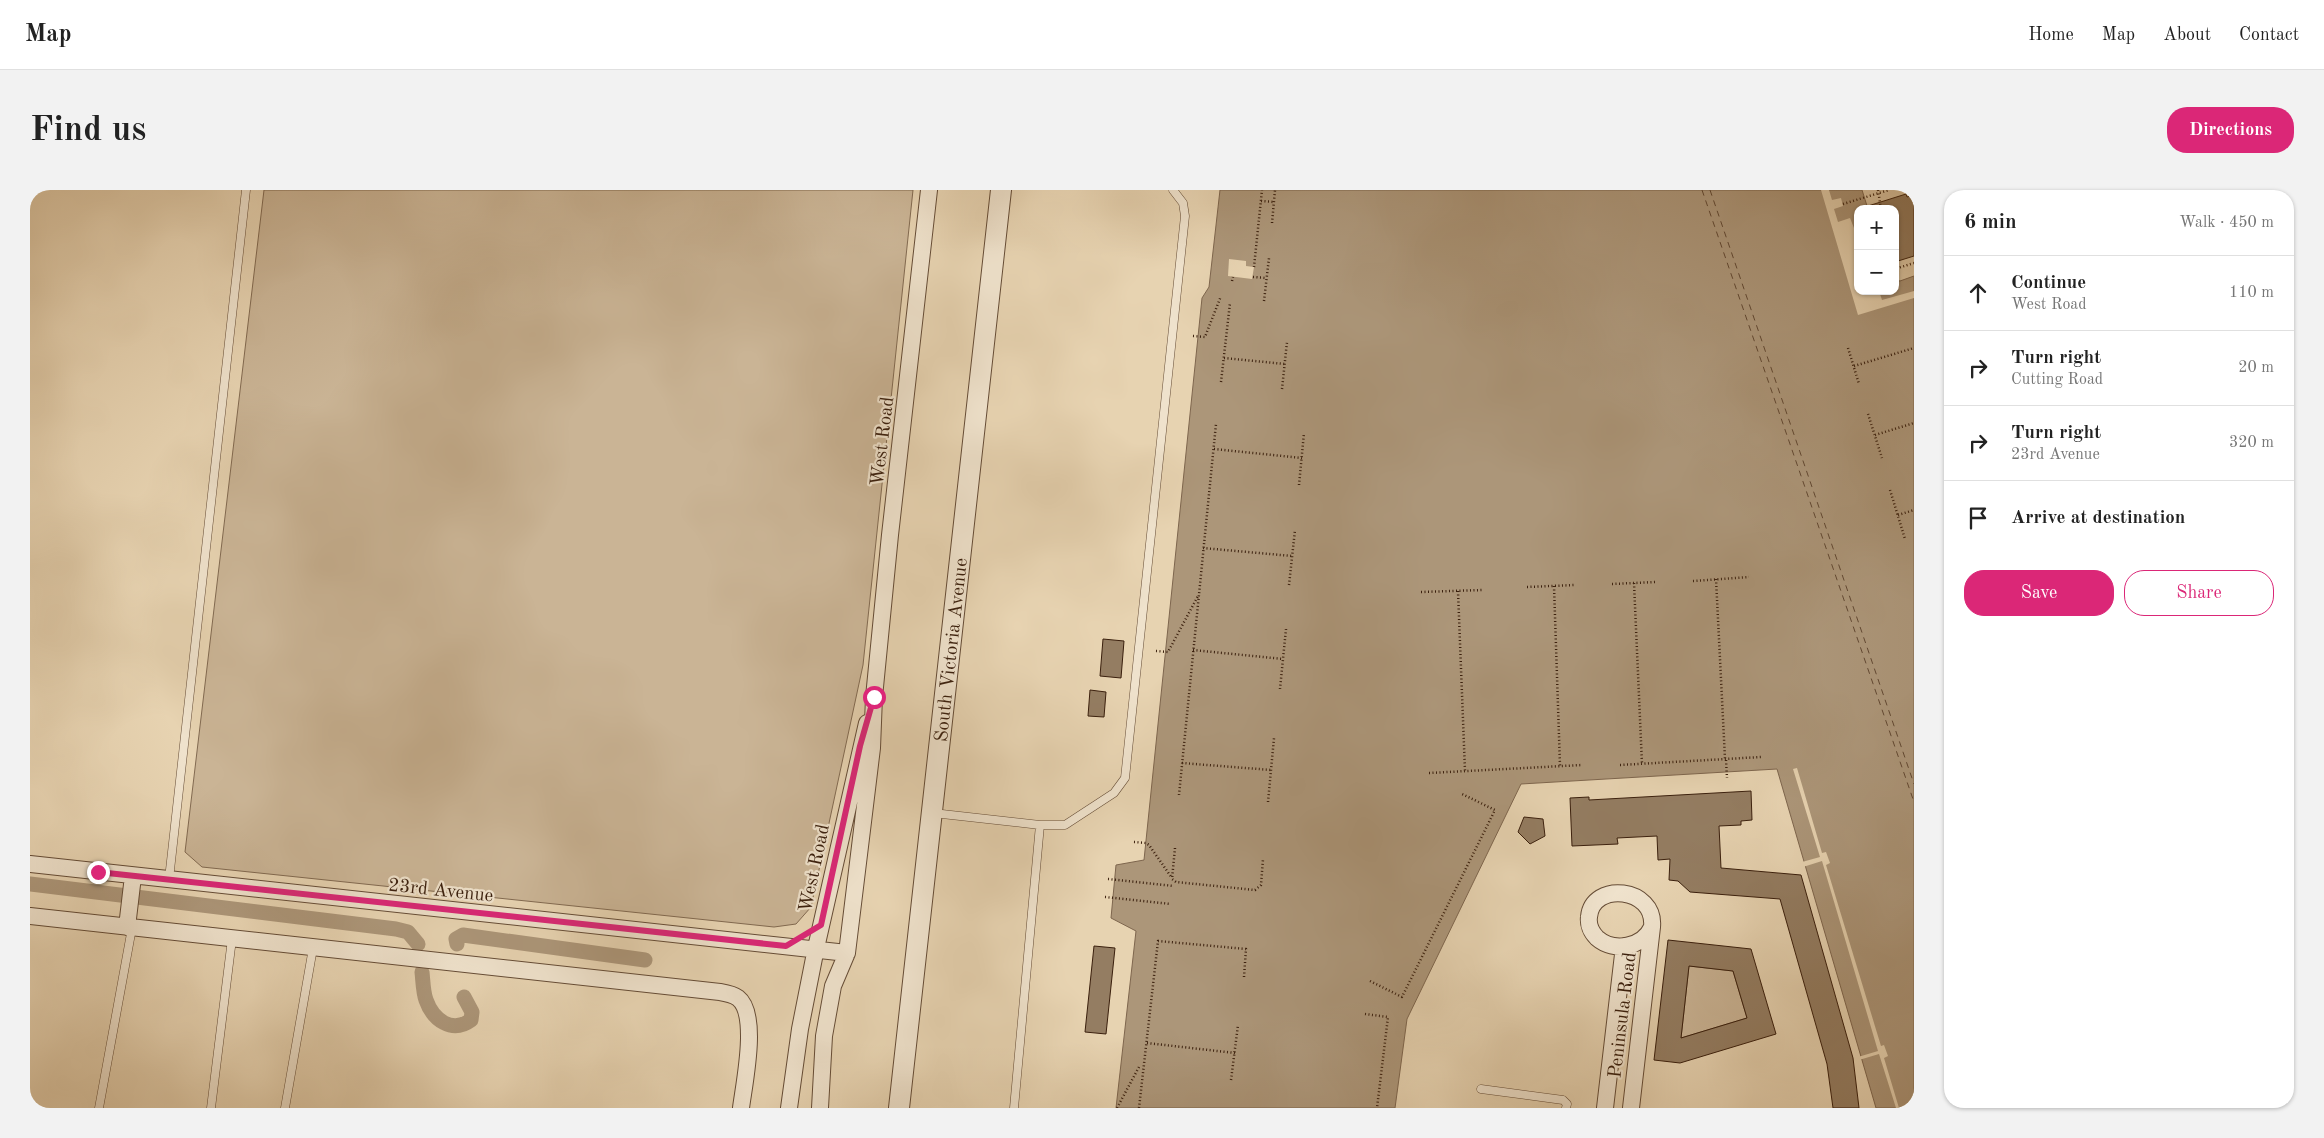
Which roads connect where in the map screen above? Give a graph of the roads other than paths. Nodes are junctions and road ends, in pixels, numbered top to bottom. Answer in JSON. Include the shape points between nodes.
{"nodes":[{"id":1,"x":246,"y":190,"type":"edge"},
{"id":2,"x":930,"y":190,"type":"edge"},
{"id":3,"x":1001,"y":190,"type":"edge"},
{"id":4,"x":1173,"y":190,"type":"edge"},
{"id":5,"x":874,"y":697,"type":"junction"},
{"id":6,"x":931,"y":812,"type":"junction"},
{"id":7,"x":1040,"y":825,"type":"junction"},
{"id":8,"x":30,"y":864,"type":"edge"},
{"id":9,"x":169,"y":879,"type":"junction"},
{"id":10,"x":132,"y":881,"type":"junction"},
{"id":11,"x":30,"y":916,"type":"edge"},
{"id":12,"x":821,"y":925,"type":"junction"},
{"id":13,"x":130,"y":927,"type":"junction"},
{"id":14,"x":1652,"y":927,"type":"junction"},
{"id":15,"x":232,"y":939,"type":"junction"},
{"id":16,"x":786,"y":946,"type":"junction"},
{"id":17,"x":1624,"y":946,"type":"junction"},
{"id":18,"x":313,"y":948,"type":"junction"},
{"id":19,"x":816,"y":948,"type":"junction"},
{"id":20,"x":847,"y":953,"type":"junction"},
{"id":21,"x":1610,"y":1066,"type":"junction"},
{"id":22,"x":1635,"y":1069,"type":"junction"},
{"id":23,"x":1481,"y":1089,"type":"dead end"},
{"id":24,"x":1607,"y":1091,"type":"junction"},
{"id":25,"x":1632,"y":1101,"type":"edge"},
{"id":26,"x":99,"y":1108,"type":"edge"},
{"id":27,"x":211,"y":1108,"type":"edge"},
{"id":28,"x":285,"y":1108,"type":"edge"},
{"id":29,"x":741,"y":1108,"type":"edge"},
{"id":30,"x":789,"y":1108,"type":"edge"},
{"id":31,"x":820,"y":1108,"type":"edge"},
{"id":32,"x":899,"y":1108,"type":"edge"},
{"id":33,"x":1014,"y":1108,"type":"edge"},
{"id":34,"x":1566,"y":1108,"type":"edge"},
{"id":35,"x":1605,"y":1108,"type":"edge"}],
"edges":[{"from":1,"to":9,"type":"lane"},
{"from":2,"to":5,"type":"street","name":"West Road"},
{"from":3,"to":6,"type":"street","name":"South Victoria Avenue"},
{"from":4,"to":7,"type":"lane","via":[[1182,200],[1185,216],[1126,774],[1114,793],[1072,823]]},
{"from":5,"to":12,"type":"street","name":"West Road","via":[[860,746]]},
{"from":5,"to":20,"type":"street","name":"West Road","via":[[872,748]]},
{"from":6,"to":7,"type":"lane"},
{"from":6,"to":32,"type":"street","name":"South Victoria Avenue"},
{"from":7,"to":33,"type":"lane"},
{"from":8,"to":10,"type":"street","name":"23rd Avenue"},
{"from":9,"to":10,"type":"street","name":"23rd Avenue"},
{"from":9,"to":16,"type":"street","name":"23rd Avenue"},
{"from":10,"to":13,"type":"street"},
{"from":11,"to":13,"type":"street"},
{"from":12,"to":16,"type":"street"},
{"from":12,"to":19,"type":"street","name":"West Road"},
{"from":13,"to":15,"type":"street"},
{"from":13,"to":26,"type":"lane"},
{"from":14,"to":17,"type":"street","name":"Peninsula Road","via":[[1645,939]]},
{"from":14,"to":17,"type":"street","name":"Peninsula Road","via":[[1651,912],[1637,897],[1609,894],[1596,900],[1588,920],[1593,934],[1604,943]]},
{"from":14,"to":22,"type":"street","name":"Peninsula Road"},
{"from":15,"to":18,"type":"street"},
{"from":15,"to":27,"type":"lane"},
{"from":16,"to":19,"type":"street","name":"23rd Avenue"},
{"from":17,"to":21,"type":"street","name":"Peninsula Road"},
{"from":18,"to":28,"type":"lane"},
{"from":18,"to":29,"type":"street","via":[[720,992],[738,998],[749,1024]]},
{"from":19,"to":20,"type":"street","name":"23rd Avenue"},
{"from":19,"to":30,"type":"street","name":"West Road"},
{"from":20,"to":31,"type":"street","name":"West Road","via":[[833,986],[824,1036]]},
{"from":21,"to":22,"type":"street"},
{"from":21,"to":24,"type":"street","name":"Peninsula Road"},
{"from":22,"to":25,"type":"street","name":"Peninsula Road"},
{"from":23,"to":34,"type":"lane","via":[[1563,1100]]},
{"from":24,"to":25,"type":"street"},
{"from":24,"to":35,"type":"street","name":"Peninsula Road"}]}
